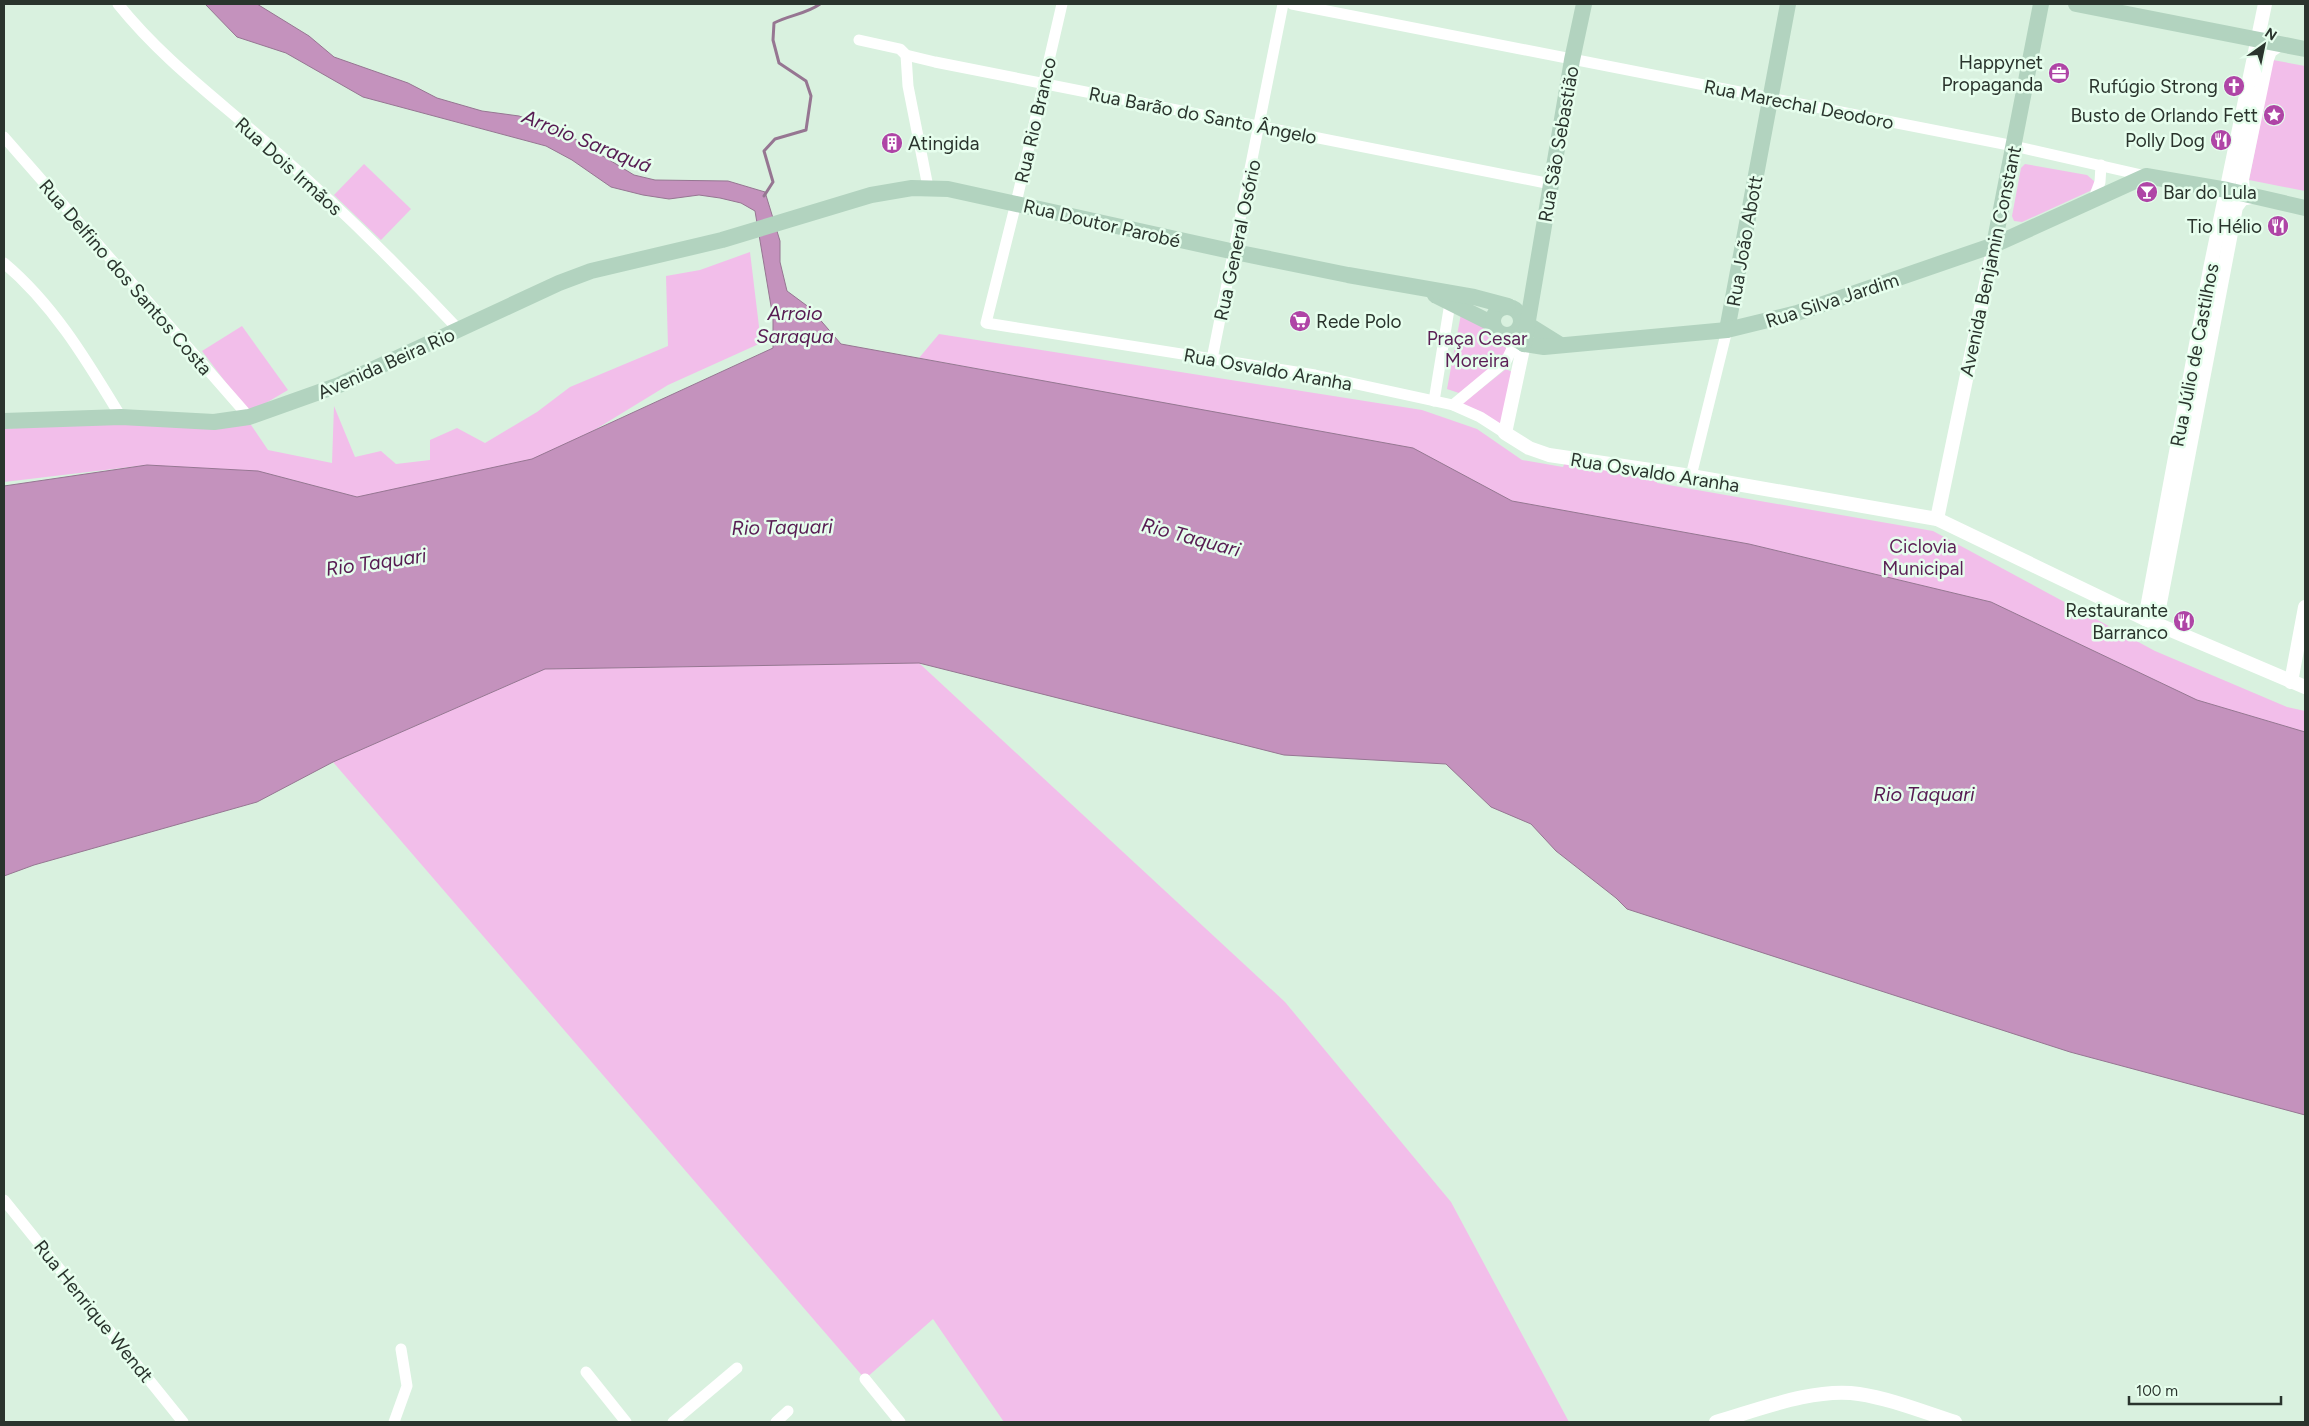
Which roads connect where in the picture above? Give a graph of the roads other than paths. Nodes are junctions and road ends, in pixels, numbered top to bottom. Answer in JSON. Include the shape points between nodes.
{"nodes":[{"id":1,"x":118,"y":4,"type":"edge"},
{"id":2,"x":1062,"y":4,"type":"edge"},
{"id":3,"x":1283,"y":4,"type":"edge"},
{"id":4,"x":1292,"y":4,"type":"edge"},
{"id":5,"x":1584,"y":4,"type":"edge"},
{"id":6,"x":1788,"y":4,"type":"edge"},
{"id":7,"x":2041,"y":4,"type":"edge"},
{"id":8,"x":2076,"y":4,"type":"edge"},
{"id":9,"x":2265,"y":4,"type":"edge"},
{"id":10,"x":2258,"y":39,"type":"junction"},
{"id":11,"x":859,"y":40,"type":"dead end"},
{"id":12,"x":2280,"y":44,"type":"junction"},
{"id":13,"x":2305,"y":49,"type":"edge"},
{"id":14,"x":906,"y":54,"type":"junction"},
{"id":15,"x":1572,"y":60,"type":"junction"},
{"id":16,"x":1043,"y":83,"type":"junction"},
{"id":17,"x":1770,"y":98,"type":"junction"},
{"id":18,"x":1260,"y":126,"type":"junction"},
{"id":19,"x":4,"y":137,"type":"edge"},
{"id":20,"x":2014,"y":146,"type":"junction"},
{"id":21,"x":2101,"y":165,"type":"junction"},
{"id":22,"x":2146,"y":176,"type":"junction"},
{"id":23,"x":1551,"y":184,"type":"junction"},
{"id":24,"x":928,"y":187,"type":"junction"},
{"id":25,"x":2226,"y":190,"type":"junction"},
{"id":26,"x":2252,"y":197,"type":"junction"},
{"id":27,"x":2094,"y":198,"type":"junction"},
{"id":28,"x":1016,"y":203,"type":"junction"},
{"id":29,"x":2305,"y":208,"type":"edge"},
{"id":30,"x":784,"y":221,"type":"joint"},
{"id":31,"x":1998,"y":228,"type":"junction"},
{"id":32,"x":2025,"y":232,"type":"junction"},
{"id":33,"x":1988,"y":247,"type":"junction"},
{"id":34,"x":1235,"y":252,"type":"junction"},
{"id":35,"x":4,"y":263,"type":"edge"},
{"id":36,"x":2217,"y":270,"type":"junction"},
{"id":37,"x":1534,"y":284,"type":"junction"},
{"id":38,"x":1422,"y":288,"type":"junction"},
{"id":39,"x":1450,"y":303,"type":"junction"},
{"id":40,"x":1510,"y":306,"type":"junction"},
{"id":41,"x":986,"y":323,"type":"joint"},
{"id":42,"x":1525,"y":323,"type":"junction"},
{"id":43,"x":1493,"y":324,"type":"junction"},
{"id":44,"x":459,"y":330,"type":"junction"},
{"id":45,"x":1727,"y":330,"type":"junction"},
{"id":46,"x":1508,"y":335,"type":"junction"},
{"id":47,"x":1524,"y":344,"type":"junction"},
{"id":48,"x":1559,"y":344,"type":"junction"},
{"id":49,"x":1212,"y":359,"type":"junction"},
{"id":50,"x":1434,"y":401,"type":"junction"},
{"id":51,"x":1453,"y":405,"type":"junction"},
{"id":52,"x":248,"y":416,"type":"junction"},
{"id":53,"x":121,"y":417,"type":"junction"},
{"id":54,"x":4,"y":421,"type":"edge"},
{"id":55,"x":1505,"y":433,"type":"junction"},
{"id":56,"x":1691,"y":476,"type":"junction"},
{"id":57,"x":1937,"y":519,"type":"junction"},
{"id":58,"x":2305,"y":608,"type":"edge"},
{"id":59,"x":2150,"y":622,"type":"junction"},
{"id":60,"x":2291,"y":682,"type":"junction"},
{"id":61,"x":2305,"y":687,"type":"edge"},
{"id":62,"x":4,"y":1200,"type":"edge"},
{"id":63,"x":401,"y":1349,"type":"dead end"},
{"id":64,"x":737,"y":1368,"type":"dead end"},
{"id":65,"x":586,"y":1372,"type":"dead end"},
{"id":66,"x":865,"y":1379,"type":"dead end"},
{"id":67,"x":788,"y":1411,"type":"dead end"},
{"id":68,"x":183,"y":1422,"type":"edge"},
{"id":69,"x":394,"y":1422,"type":"edge"},
{"id":70,"x":626,"y":1422,"type":"edge"},
{"id":71,"x":673,"y":1422,"type":"edge"},
{"id":72,"x":776,"y":1422,"type":"edge"},
{"id":73,"x":900,"y":1422,"type":"edge"},
{"id":74,"x":1716,"y":1422,"type":"edge"},
{"id":75,"x":1955,"y":1422,"type":"edge"}],
"edges":[{"from":1,"to":44,"type":"street","name":"Rua Dois Irmãos","via":[[184,75],[290,164],[406,274]]},
{"from":2,"to":16,"type":"street","name":"Rua Rio Branco"},
{"from":3,"to":18,"type":"street","name":"Rua General Osório"},
{"from":4,"to":15,"type":"street","name":"Rua Marechal Deodoro"},
{"from":5,"to":15,"type":"main road","name":"Rua São Sebastião"},
{"from":6,"to":17,"type":"main road","name":"Rua João Abott"},
{"from":7,"to":20,"type":"main road","name":"Avenida Benjamin Constant"},
{"from":8,"to":10,"type":"main road"},
{"from":9,"to":10,"type":"street","name":"Rua Júlio de Castilhos"},
{"from":10,"to":12,"type":"main road"},
{"from":10,"to":25,"type":"street","name":"Rua Júlio de Castilhos"},
{"from":11,"to":14,"type":"street","name":"Rua Barão do Santo Ângelo","via":[[900,49]]},
{"from":12,"to":13,"type":"main road"},
{"from":12,"to":26,"type":"street","via":[[2270,51],[2267,59],[2242,179],[2243,190]]},
{"from":14,"to":16,"type":"street","name":"Rua Barão do Santo Ângelo"},
{"from":14,"to":24,"type":"street","via":[[908,86]]},
{"from":15,"to":17,"type":"street","name":"Rua Marechal Deodoro"},
{"from":15,"to":23,"type":"main road","name":"Rua São Sebastião"},
{"from":16,"to":18,"type":"street","name":"Rua Barão do Santo Ângelo"},
{"from":16,"to":28,"type":"street","name":"Rua Rio Branco"},
{"from":17,"to":20,"type":"street","name":"Rua Marechal Deodoro"},
{"from":17,"to":45,"type":"main road","name":"Rua João Abott"},
{"from":18,"to":23,"type":"street","name":"Rua Barão do Santo Ângelo"},
{"from":18,"to":34,"type":"street","name":"Rua General Osório"},
{"from":19,"to":52,"type":"street","name":"Rua Delfino dos Santos Costa"},
{"from":20,"to":21,"type":"street","name":"Rua Marechal Deodoro"},
{"from":20,"to":31,"type":"main road","name":"Avenida Benjamin Constant"},
{"from":21,"to":22,"type":"street","name":"Rua Marechal Deodoro"},
{"from":21,"to":27,"type":"street","via":[[2100,182]]},
{"from":22,"to":25,"type":"main road","name":"Rua Marechal Deodoro"},
{"from":22,"to":27,"type":"main road","name":"Rua Silva Jardim"},
{"from":23,"to":37,"type":"main road","name":"Rua São Sebastião"},
{"from":24,"to":28,"type":"main road","name":"Rua Doutor Parobé"},
{"from":24,"to":30,"type":"main road","name":"Rua Doutor Parobé","via":[[872,195]]},
{"from":25,"to":26,"type":"main road","name":"Rua Marechal Deodoro"},
{"from":25,"to":36,"type":"street","name":"Rua Júlio de Castilhos"},
{"from":26,"to":29,"type":"main road","name":"Rua Marechal Deodoro"},
{"from":26,"to":36,"type":"street","name":"Rua Júlio de Castilhos","via":[[2242,199],[2236,207]]},
{"from":27,"to":32,"type":"main road","name":"Rua Silva Jardim"},
{"from":28,"to":34,"type":"main road","name":"Rua Doutor Parobé"},
{"from":28,"to":41,"type":"street","name":"Rua Rio Branco"},
{"from":30,"to":44,"type":"main road","name":"Avenida Beira Rio","via":[[722,240],[591,271]]},
{"from":31,"to":32,"type":"main road"},
{"from":31,"to":33,"type":"main road"},
{"from":32,"to":33,"type":"main road","name":"Rua Silva Jardim"},
{"from":33,"to":45,"type":"main road","name":"Rua Silva Jardim","via":[[1797,312]]},
{"from":33,"to":57,"type":"street","name":"Avenida Benjamin Constant"},
{"from":34,"to":38,"type":"main road","name":"Rua Doutor Parobé"},
{"from":34,"to":49,"type":"street","name":"Rua General Osório"},
{"from":35,"to":53,"type":"street","via":[[58,320]]},
{"from":36,"to":59,"type":"street","name":"Rua Júlio de Castilhos"},
{"from":37,"to":40,"type":"main road"},
{"from":37,"to":42,"type":"main road","name":"Rua São Sebastião"},
{"from":38,"to":39,"type":"main road","name":"Rua Doutor Parobé"},
{"from":38,"to":40,"type":"main road","name":"Rua Doutor Parobé"},
{"from":39,"to":43,"type":"main road","name":"Rua Doutor Parobé"},
{"from":39,"to":50,"type":"street"},
{"from":40,"to":42,"type":"main road"},
{"from":40,"to":43,"type":"main road","via":[[1496,311]]},
{"from":41,"to":49,"type":"street","name":"Rua Osvaldo Aranha"},
{"from":42,"to":46,"type":"main road"},
{"from":42,"to":47,"type":"main road","name":"Rua São Sebastião"},
{"from":42,"to":48,"type":"main road"},
{"from":43,"to":46,"type":"main road","via":[[1498,332]]},
{"from":44,"to":52,"type":"main road","name":"Avenida Beira Rio","via":[[339,385]]},
{"from":45,"to":48,"type":"main road","name":"Rua Silva Jardim"},
{"from":45,"to":56,"type":"street","name":"Rua João Abott"},
{"from":46,"to":47,"type":"main road","name":"Rua Silva Jardim"},
{"from":46,"to":51,"type":"street","via":[[1512,349],[1506,361]]},
{"from":47,"to":48,"type":"main road","name":"Rua Silva Jardim","via":[[1544,347]]},
{"from":47,"to":55,"type":"street","name":"Rua São Sebastião"},
{"from":49,"to":50,"type":"street","name":"Rua Osvaldo Aranha","via":[[1314,375]]},
{"from":50,"to":51,"type":"street","name":"Rua Osvaldo Aranha"},
{"from":51,"to":55,"type":"street","name":"Rua Osvaldo Aranha"},
{"from":52,"to":53,"type":"main road","name":"Avenida Beira Rio","via":[[214,422]]},
{"from":53,"to":54,"type":"main road","name":"Avenida Beira Rio"},
{"from":55,"to":56,"type":"street","name":"Rua Osvaldo Aranha","via":[[1529,448],[1549,455]]},
{"from":56,"to":57,"type":"street","name":"Rua Osvaldo Aranha"},
{"from":57,"to":59,"type":"street","name":"Rua Osvaldo Aranha"},
{"from":58,"to":60,"type":"street"},
{"from":59,"to":60,"type":"street","name":"Rua Osvaldo Aranha"},
{"from":60,"to":61,"type":"street","name":"Rua Osvaldo Aranha"},
{"from":62,"to":68,"type":"street","name":"Rua Henrique Wendt"},
{"from":63,"to":69,"type":"street","via":[[408,1386]]},
{"from":64,"to":71,"type":"street"},
{"from":65,"to":70,"type":"street"},
{"from":66,"to":73,"type":"street"},
{"from":67,"to":72,"type":"street"},
{"from":74,"to":75,"type":"street","via":[[1785,1402],[1838,1392],[1891,1401]]}]}
